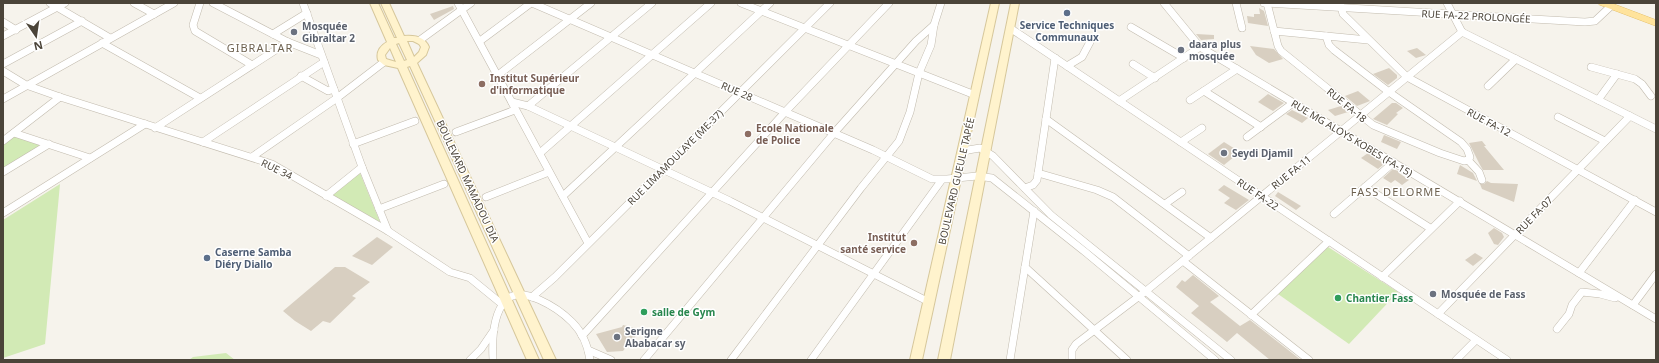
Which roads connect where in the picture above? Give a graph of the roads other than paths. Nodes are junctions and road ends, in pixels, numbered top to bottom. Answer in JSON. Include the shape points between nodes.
{"nodes":[{"id":1,"x":50,"y":3,"type":"edge"},
{"id":2,"x":66,"y":3,"type":"edge"},
{"id":3,"x":134,"y":3,"type":"edge"},
{"id":4,"x":174,"y":3,"type":"edge"},
{"id":5,"x":200,"y":3,"type":"edge"},
{"id":6,"x":213,"y":3,"type":"edge"},
{"id":7,"x":303,"y":3,"type":"edge"},
{"id":8,"x":374,"y":3,"type":"edge"},
{"id":9,"x":385,"y":3,"type":"edge"},
{"id":10,"x":458,"y":3,"type":"edge"},
{"id":11,"x":471,"y":3,"type":"edge"},
{"id":12,"x":532,"y":3,"type":"edge"},
{"id":13,"x":591,"y":3,"type":"edge"},
{"id":14,"x":652,"y":3,"type":"edge"},
{"id":15,"x":711,"y":3,"type":"edge"},
{"id":16,"x":741,"y":3,"type":"edge"},
{"id":17,"x":770,"y":3,"type":"edge"},
{"id":18,"x":830,"y":3,"type":"edge"},
{"id":19,"x":889,"y":3,"type":"edge"},
{"id":20,"x":941,"y":3,"type":"edge"},
{"id":21,"x":995,"y":3,"type":"edge"},
{"id":22,"x":1015,"y":3,"type":"edge"},
{"id":23,"x":1164,"y":3,"type":"edge"},
{"id":24,"x":1236,"y":3,"type":"edge"},
{"id":25,"x":1264,"y":3,"type":"edge"},
{"id":26,"x":1267,"y":3,"type":"edge"},
{"id":27,"x":1388,"y":3,"type":"edge"},
{"id":28,"x":1447,"y":3,"type":"edge"},
{"id":29,"x":1609,"y":4,"type":"edge"},
{"id":30,"x":1341,"y":6,"type":"edge"},
{"id":31,"x":58,"y":7,"type":"junction"},
{"id":32,"x":462,"y":10,"type":"junction"},
{"id":33,"x":761,"y":11,"type":"junction"},
{"id":34,"x":1389,"y":11,"type":"junction"},
{"id":35,"x":307,"y":13,"type":"junction"},
{"id":36,"x":154,"y":14,"type":"junction"},
{"id":37,"x":1453,"y":14,"type":"junction"},
{"id":38,"x":570,"y":19,"type":"junction"},
{"id":39,"x":1656,"y":19,"type":"edge"},
{"id":40,"x":82,"y":21,"type":"junction"},
{"id":41,"x":3,"y":22,"type":"edge"},
{"id":42,"x":1656,"y":23,"type":"edge"},
{"id":43,"x":934,"y":26,"type":"junction"},
{"id":44,"x":1131,"y":27,"type":"dead end"},
{"id":45,"x":805,"y":28,"type":"junction"},
{"id":46,"x":1010,"y":28,"type":"junction"},
{"id":47,"x":1242,"y":28,"type":"dead end"},
{"id":48,"x":16,"y":30,"type":"junction"},
{"id":49,"x":1274,"y":31,"type":"junction"},
{"id":50,"x":1462,"y":32,"type":"junction"},
{"id":51,"x":273,"y":34,"type":"junction"},
{"id":52,"x":3,"y":36,"type":"edge"},
{"id":53,"x":1326,"y":36,"type":"junction"},
{"id":54,"x":611,"y":37,"type":"junction"},
{"id":55,"x":110,"y":38,"type":"junction"},
{"id":56,"x":402,"y":39,"type":"junction"},
{"id":57,"x":420,"y":40,"type":"junction"},
{"id":58,"x":1368,"y":40,"type":"junction"},
{"id":59,"x":480,"y":41,"type":"junction"},
{"id":60,"x":916,"y":41,"type":"junction"},
{"id":61,"x":288,"y":42,"type":"junction"},
{"id":62,"x":392,"y":42,"type":"junction"},
{"id":63,"x":1090,"y":42,"type":"dead end"},
{"id":64,"x":102,"y":43,"type":"junction"},
{"id":65,"x":931,"y":45,"type":"junction"},
{"id":66,"x":850,"y":46,"type":"junction"},
{"id":67,"x":1200,"y":47,"type":"junction"},
{"id":68,"x":652,"y":54,"type":"junction"},
{"id":69,"x":322,"y":58,"type":"junction"},
{"id":70,"x":1055,"y":58,"type":"junction"},
{"id":71,"x":1184,"y":58,"type":"junction"},
{"id":72,"x":1516,"y":59,"type":"junction"},
{"id":73,"x":384,"y":62,"type":"junction"},
{"id":74,"x":407,"y":63,"type":"junction"},
{"id":75,"x":3,"y":64,"type":"edge"},
{"id":76,"x":897,"y":64,"type":"junction"},
{"id":77,"x":1133,"y":64,"type":"dead end"},
{"id":78,"x":252,"y":65,"type":"junction"},
{"id":79,"x":1067,"y":66,"type":"junction"},
{"id":80,"x":1591,"y":67,"type":"dead end"},
{"id":81,"x":1237,"y":69,"type":"junction"},
{"id":82,"x":3,"y":71,"type":"edge"},
{"id":83,"x":919,"y":73,"type":"junction"},
{"id":84,"x":696,"y":74,"type":"junction"},
{"id":85,"x":1617,"y":74,"type":"junction"},
{"id":86,"x":498,"y":75,"type":"junction"},
{"id":87,"x":301,"y":76,"type":"junction"},
{"id":88,"x":1407,"y":77,"type":"junction"},
{"id":89,"x":1154,"y":78,"type":"junction"},
{"id":90,"x":26,"y":85,"type":"junction"},
{"id":91,"x":1488,"y":86,"type":"dead end"},
{"id":92,"x":334,"y":90,"type":"junction"},
{"id":93,"x":1204,"y":91,"type":"junction"},
{"id":94,"x":740,"y":92,"type":"junction"},
{"id":95,"x":1388,"y":92,"type":"junction"},
{"id":96,"x":975,"y":95,"type":"junction"},
{"id":97,"x":1651,"y":96,"type":"dead end"},
{"id":98,"x":60,"y":97,"type":"junction"},
{"id":99,"x":200,"y":98,"type":"junction"},
{"id":100,"x":337,"y":98,"type":"junction"},
{"id":101,"x":3,"y":99,"type":"edge"},
{"id":102,"x":1190,"y":100,"type":"dead end"},
{"id":103,"x":1598,"y":100,"type":"junction"},
{"id":104,"x":1120,"y":101,"type":"junction"},
{"id":105,"x":512,"y":102,"type":"junction"},
{"id":106,"x":1293,"y":103,"type":"junction"},
{"id":107,"x":528,"y":106,"type":"junction"},
{"id":108,"x":515,"y":110,"type":"junction"},
{"id":109,"x":785,"y":112,"type":"junction"},
{"id":110,"x":1361,"y":115,"type":"junction"},
{"id":111,"x":1630,"y":116,"type":"junction"},
{"id":112,"x":1558,"y":117,"type":"dead end"},
{"id":113,"x":1046,"y":119,"type":"junction"},
{"id":114,"x":415,"y":121,"type":"dead end"},
{"id":115,"x":144,"y":124,"type":"junction"},
{"id":116,"x":570,"y":126,"type":"junction"},
{"id":117,"x":1261,"y":127,"type":"junction"},
{"id":118,"x":155,"y":128,"type":"junction"},
{"id":119,"x":1202,"y":128,"type":"dead end"},
{"id":120,"x":1656,"y":129,"type":"edge"},
{"id":121,"x":1342,"y":131,"type":"junction"},
{"id":122,"x":456,"y":132,"type":"dead end"},
{"id":123,"x":14,"y":133,"type":"junction"},
{"id":124,"x":834,"y":133,"type":"junction"},
{"id":125,"x":1247,"y":137,"type":"dead end"},
{"id":126,"x":3,"y":141,"type":"edge"},
{"id":127,"x":1605,"y":141,"type":"junction"},
{"id":128,"x":203,"y":142,"type":"junction"},
{"id":129,"x":1181,"y":142,"type":"junction"},
{"id":130,"x":49,"y":144,"type":"junction"},
{"id":131,"x":353,"y":144,"type":"junction"},
{"id":132,"x":615,"y":147,"type":"junction"},
{"id":133,"x":985,"y":150,"type":"junction"},
{"id":134,"x":540,"y":153,"type":"junction"},
{"id":135,"x":962,"y":153,"type":"junction"},
{"id":136,"x":252,"y":157,"type":"junction"},
{"id":137,"x":887,"y":157,"type":"junction"},
{"id":138,"x":90,"y":158,"type":"junction"},
{"id":139,"x":1468,"y":160,"type":"junction"},
{"id":140,"x":1394,"y":162,"type":"junction"},
{"id":141,"x":362,"y":167,"type":"junction"},
{"id":142,"x":1578,"y":169,"type":"junction"},
{"id":143,"x":662,"y":170,"type":"junction"},
{"id":144,"x":3,"y":172,"type":"edge"},
{"id":145,"x":549,"y":172,"type":"junction"},
{"id":146,"x":1038,"y":173,"type":"junction"},
{"id":147,"x":980,"y":176,"type":"junction"},
{"id":148,"x":956,"y":179,"type":"junction"},
{"id":149,"x":1482,"y":180,"type":"dead end"},
{"id":150,"x":941,"y":181,"type":"junction"},
{"id":151,"x":444,"y":184,"type":"dead end"},
{"id":152,"x":1365,"y":187,"type":"junction"},
{"id":153,"x":1025,"y":188,"type":"junction"},
{"id":154,"x":1182,"y":192,"type":"dead end"},
{"id":155,"x":712,"y":193,"type":"junction"},
{"id":156,"x":326,"y":196,"type":"junction"},
{"id":157,"x":563,"y":196,"type":"junction"},
{"id":158,"x":1262,"y":196,"type":"junction"},
{"id":159,"x":486,"y":197,"type":"dead end"},
{"id":160,"x":1635,"y":200,"type":"junction"},
{"id":161,"x":1460,"y":201,"type":"junction"},
{"id":162,"x":1165,"y":204,"type":"junction"},
{"id":163,"x":379,"y":209,"type":"junction"},
{"id":164,"x":1034,"y":211,"type":"junction"},
{"id":165,"x":1656,"y":212,"type":"edge"},
{"id":166,"x":3,"y":213,"type":"edge"},
{"id":167,"x":1334,"y":214,"type":"dead end"},
{"id":168,"x":763,"y":218,"type":"junction"},
{"id":169,"x":1430,"y":228,"type":"junction"},
{"id":170,"x":388,"y":231,"type":"junction"},
{"id":171,"x":1515,"y":234,"type":"junction"},
{"id":172,"x":1211,"y":238,"type":"junction"},
{"id":173,"x":1329,"y":241,"type":"junction"},
{"id":174,"x":588,"y":243,"type":"junction"},
{"id":175,"x":818,"y":244,"type":"junction"},
{"id":176,"x":1186,"y":258,"type":"junction"},
{"id":177,"x":1025,"y":267,"type":"junction"},
{"id":178,"x":874,"y":273,"type":"junction"},
{"id":179,"x":1580,"y":273,"type":"junction"},
{"id":180,"x":1656,"y":274,"type":"edge"},
{"id":181,"x":1382,"y":277,"type":"junction"},
{"id":182,"x":1146,"y":291,"type":"junction"},
{"id":183,"x":519,"y":294,"type":"junction"},
{"id":184,"x":532,"y":297,"type":"junction"},
{"id":185,"x":1138,"y":297,"type":"junction"},
{"id":186,"x":1623,"y":300,"type":"junction"},
{"id":187,"x":929,"y":302,"type":"junction"},
{"id":188,"x":504,"y":303,"type":"junction"},
{"id":189,"x":1633,"y":305,"type":"junction"},
{"id":190,"x":1438,"y":314,"type":"junction"},
{"id":191,"x":1251,"y":315,"type":"junction"},
{"id":192,"x":1656,"y":318,"type":"edge"},
{"id":193,"x":496,"y":326,"type":"junction"},
{"id":194,"x":1557,"y":329,"type":"dead end"},
{"id":195,"x":1095,"y":330,"type":"junction"},
{"id":196,"x":582,"y":336,"type":"junction"},
{"id":197,"x":1476,"y":340,"type":"junction"},
{"id":198,"x":588,"y":350,"type":"junction"},
{"id":199,"x":470,"y":360,"type":"edge"},
{"id":200,"x":493,"y":360,"type":"edge"},
{"id":201,"x":533,"y":360,"type":"edge"},
{"id":202,"x":550,"y":360,"type":"edge"},
{"id":203,"x":590,"y":360,"type":"edge"},
{"id":204,"x":611,"y":360,"type":"edge"},
{"id":205,"x":644,"y":360,"type":"edge"},
{"id":206,"x":731,"y":360,"type":"edge"},
{"id":207,"x":811,"y":360,"type":"edge"},
{"id":208,"x":916,"y":360,"type":"edge"},
{"id":209,"x":944,"y":360,"type":"edge"},
{"id":210,"x":1010,"y":360,"type":"edge"},
{"id":211,"x":1072,"y":360,"type":"edge"},
{"id":212,"x":1127,"y":360,"type":"edge"},
{"id":213,"x":1215,"y":360,"type":"edge"},
{"id":214,"x":1231,"y":360,"type":"edge"},
{"id":215,"x":1309,"y":360,"type":"edge"},
{"id":216,"x":1456,"y":360,"type":"edge"},
{"id":217,"x":1507,"y":360,"type":"edge"}],
"edges":[{"from":1,"to":31,"type":"street"},
{"from":2,"to":31,"type":"street"},
{"from":3,"to":36,"type":"street"},
{"from":4,"to":36,"type":"street"},
{"from":5,"to":78,"type":"street","via":[[192,25],[195,31]]},
{"from":6,"to":51,"type":"street"},
{"from":7,"to":35,"type":"street"},
{"from":8,"to":62,"type":"street","name":"BOULEVARD MAMADOU DIA"},
{"from":9,"to":56,"type":"street","name":"BOULEVARD MAMADOU DIA"},
{"from":10,"to":32,"type":"street"},
{"from":11,"to":32,"type":"street"},
{"from":12,"to":38,"type":"street","name":"RUE 28"},
{"from":12,"to":59,"type":"street"},
{"from":13,"to":38,"type":"street"},
{"from":14,"to":54,"type":"street"},
{"from":15,"to":68,"type":"street"},
{"from":16,"to":33,"type":"street"},
{"from":17,"to":33,"type":"street"},
{"from":18,"to":45,"type":"street","name":"RUE LIMAMOULAYE (ME-37)"},
{"from":19,"to":66,"type":"street"},
{"from":20,"to":43,"type":"street"},
{"from":21,"to":96,"type":"street","name":"BOULEVARD GUEULE TAPÉE"},
{"from":22,"to":46,"type":"street","name":"BOULEVARD GUEULE TAPÉE"},
{"from":23,"to":67,"type":"street","name":"RUE MG ALOYS KOBES (FA-15)"},
{"from":24,"to":47,"type":"street"},
{"from":25,"to":26,"type":"street","name":"RUE FA-22 PROLONGÉE"},
{"from":26,"to":30,"type":"street","name":"RUE FA-22 PROLONGÉE"},
{"from":26,"to":49,"type":"street","name":"RUE FA-18"},
{"from":27,"to":34,"type":"street"},
{"from":28,"to":37,"type":"street"},
{"from":29,"to":37,"type":"street","name":"RUE FA-22 PROLONGÉE","via":[[1595,21],[1591,22]]},
{"from":29,"to":39,"type":"main road"},
{"from":29,"to":42,"type":"main road"},
{"from":30,"to":34,"type":"street","name":"RUE FA-22 PROLONGÉE"},
{"from":30,"to":58,"type":"street","name":"RUE FA-12","via":[[1343,14]]},
{"from":31,"to":40,"type":"street"},
{"from":31,"to":48,"type":"street"},
{"from":32,"to":57,"type":"street"},
{"from":32,"to":59,"type":"street"},
{"from":33,"to":45,"type":"street"},
{"from":33,"to":84,"type":"street"},
{"from":34,"to":37,"type":"street","name":"RUE FA-22 PROLONGÉE"},
{"from":35,"to":51,"type":"street"},
{"from":35,"to":69,"type":"street"},
{"from":36,"to":55,"type":"street"},
{"from":37,"to":50,"type":"street"},
{"from":38,"to":54,"type":"street","name":"RUE 28"},
{"from":38,"to":86,"type":"street"},
{"from":40,"to":55,"type":"street"},
{"from":40,"to":75,"type":"street"},
{"from":41,"to":48,"type":"street"},
{"from":43,"to":60,"type":"street"},
{"from":43,"to":65,"type":"street"},
{"from":44,"to":71,"type":"street"},
{"from":45,"to":66,"type":"street"},
{"from":45,"to":94,"type":"street","name":"RUE LIMAMOULAYE (ME-37)"},
{"from":46,"to":70,"type":"street","name":"RUE FA-22"},
{"from":46,"to":133,"type":"street","name":"BOULEVARD GUEULE TAPÉE"},
{"from":48,"to":52,"type":"street"},
{"from":49,"to":53,"type":"street"},
{"from":49,"to":110,"type":"street","name":"RUE FA-18","via":[[1281,51]]},
{"from":50,"to":72,"type":"street"},
{"from":50,"to":88,"type":"street","name":"RUE FA-11"},
{"from":51,"to":61,"type":"street"},
{"from":53,"to":58,"type":"street"},
{"from":53,"to":95,"type":"street","via":[[1334,50]]},
{"from":54,"to":68,"type":"street","name":"RUE 28"},
{"from":54,"to":107,"type":"street"},
{"from":55,"to":64,"type":"street"},
{"from":56,"to":57,"type":"street"},
{"from":56,"to":62,"type":"street"},
{"from":56,"to":74,"type":"street","name":"BOULEVARD MAMADOU DIA"},
{"from":57,"to":74,"type":"street","via":[[425,50]]},
{"from":58,"to":88,"type":"street","name":"RUE FA-12"},
{"from":59,"to":86,"type":"street"},
{"from":60,"to":65,"type":"street"},
{"from":60,"to":76,"type":"street"},
{"from":61,"to":69,"type":"street"},
{"from":61,"to":78,"type":"street"},
{"from":62,"to":73,"type":"street","via":[[381,52]]},
{"from":62,"to":74,"type":"street","name":"BOULEVARD MAMADOU DIA"},
{"from":63,"to":79,"type":"street","via":[[1086,53]]},
{"from":64,"to":90,"type":"street"},
{"from":64,"to":99,"type":"street"},
{"from":65,"to":83,"type":"street"},
{"from":66,"to":76,"type":"street"},
{"from":66,"to":109,"type":"street"},
{"from":67,"to":71,"type":"street"},
{"from":67,"to":81,"type":"street","name":"RUE MG ALOYS KOBES (FA-15)"},
{"from":68,"to":84,"type":"street","name":"RUE 28"},
{"from":68,"to":116,"type":"street"},
{"from":69,"to":87,"type":"street"},
{"from":69,"to":92,"type":"street"},
{"from":70,"to":79,"type":"street","name":"RUE FA-22"},
{"from":70,"to":113,"type":"street"},
{"from":71,"to":89,"type":"street"},
{"from":72,"to":91,"type":"street"},
{"from":72,"to":103,"type":"street"},
{"from":73,"to":74,"type":"street"},
{"from":73,"to":100,"type":"street"},
{"from":74,"to":183,"type":"street","name":"BOULEVARD MAMADOU DIA"},
{"from":74,"to":188,"type":"street","name":"BOULEVARD MAMADOU DIA"},
{"from":76,"to":83,"type":"street"},
{"from":76,"to":124,"type":"street"},
{"from":77,"to":89,"type":"street"},
{"from":78,"to":99,"type":"street"},
{"from":79,"to":104,"type":"street","name":"RUE FA-22"},
{"from":80,"to":85,"type":"street"},
{"from":81,"to":93,"type":"street"},
{"from":81,"to":106,"type":"street","name":"RUE MG ALOYS KOBES (FA-15)"},
{"from":82,"to":90,"type":"street","name":"RUE 34"},
{"from":83,"to":96,"type":"street"},
{"from":83,"to":137,"type":"street","via":[[905,129]]},
{"from":84,"to":94,"type":"street","name":"RUE 28"},
{"from":84,"to":132,"type":"street"},
{"from":85,"to":97,"type":"street","via":[[1638,81]]},
{"from":85,"to":103,"type":"street"},
{"from":86,"to":105,"type":"street"},
{"from":87,"to":92,"type":"street","via":[[328,91]]},
{"from":87,"to":128,"type":"street"},
{"from":88,"to":95,"type":"street","name":"RUE FA-11"},
{"from":88,"to":142,"type":"street","name":"RUE FA-12"},
{"from":89,"to":104,"type":"street"},
{"from":90,"to":98,"type":"street","name":"RUE 34"},
{"from":90,"to":101,"type":"street"},
{"from":92,"to":100,"type":"street"},
{"from":93,"to":102,"type":"street"},
{"from":93,"to":117,"type":"street"},
{"from":94,"to":109,"type":"street","name":"RUE 28"},
{"from":94,"to":143,"type":"street","name":"RUE LIMAMOULAYE (ME-37)"},
{"from":95,"to":110,"type":"street","name":"RUE FA-11"},
{"from":95,"to":139,"type":"street","via":[[1461,142],[1470,157]]},
{"from":96,"to":135,"type":"street","name":"BOULEVARD GUEULE TAPÉE"},
{"from":98,"to":115,"type":"street","name":"RUE 34"},
{"from":98,"to":123,"type":"street"},
{"from":99,"to":118,"type":"street"},
{"from":100,"to":131,"type":"street"},
{"from":100,"to":136,"type":"street"},
{"from":103,"to":111,"type":"street"},
{"from":104,"to":129,"type":"street","name":"RUE FA-22"},
{"from":105,"to":107,"type":"street"},
{"from":105,"to":108,"type":"street"},
{"from":106,"to":117,"type":"street"},
{"from":106,"to":121,"type":"street","name":"RUE MG ALOYS KOBES (FA-15)"},
{"from":107,"to":116,"type":"street"},
{"from":108,"to":122,"type":"street"},
{"from":108,"to":134,"type":"street"},
{"from":109,"to":124,"type":"street","name":"RUE 28"},
{"from":109,"to":155,"type":"street"},
{"from":110,"to":121,"type":"street","name":"RUE FA-11"},
{"from":110,"to":139,"type":"street","name":"RUE FA-18","via":[[1372,125],[1440,153]]},
{"from":111,"to":120,"type":"street"},
{"from":111,"to":127,"type":"street","name":"RUE FA-07"},
{"from":112,"to":127,"type":"street"},
{"from":113,"to":146,"type":"street"},
{"from":113,"to":162,"type":"street"},
{"from":114,"to":131,"type":"street"},
{"from":115,"to":118,"type":"street","name":"RUE 34"},
{"from":115,"to":138,"type":"street"},
{"from":116,"to":132,"type":"street"},
{"from":116,"to":134,"type":"street"},
{"from":117,"to":125,"type":"street"},
{"from":118,"to":128,"type":"street","name":"RUE 34"},
{"from":119,"to":129,"type":"street"},
{"from":121,"to":140,"type":"street","name":"RUE MG ALOYS KOBES (FA-15)"},
{"from":121,"to":158,"type":"street","name":"RUE FA-11"},
{"from":123,"to":126,"type":"street"},
{"from":123,"to":130,"type":"street"},
{"from":124,"to":137,"type":"street","name":"RUE 28"},
{"from":124,"to":168,"type":"street"},
{"from":127,"to":142,"type":"street","name":"RUE FA-07"},
{"from":128,"to":136,"type":"street","name":"RUE 34"},
{"from":129,"to":158,"type":"street","name":"RUE FA-22"},
{"from":130,"to":138,"type":"street"},
{"from":130,"to":144,"type":"street"},
{"from":131,"to":141,"type":"street"},
{"from":132,"to":143,"type":"street"},
{"from":132,"to":157,"type":"street"},
{"from":133,"to":135,"type":"street","via":[[974,148]]},
{"from":133,"to":147,"type":"street","name":"BOULEVARD GUEULE TAPÉE"},
{"from":133,"to":153,"type":"street"},
{"from":134,"to":145,"type":"street"},
{"from":135,"to":148,"type":"street","name":"BOULEVARD GUEULE TAPÉE"},
{"from":136,"to":156,"type":"street","name":"RUE 34","via":[[272,164]]},
{"from":137,"to":150,"type":"street","name":"RUE 28"},
{"from":137,"to":175,"type":"street"},
{"from":138,"to":166,"type":"street"},
{"from":139,"to":149,"type":"street","via":[[1479,172]]},
{"from":140,"to":152,"type":"street"},
{"from":140,"to":161,"type":"street","name":"RUE MG ALOYS KOBES (FA-15)"},
{"from":141,"to":156,"type":"street"},
{"from":141,"to":163,"type":"street"},
{"from":142,"to":160,"type":"street","name":"RUE FA-12"},
{"from":142,"to":171,"type":"street","name":"RUE FA-07"},
{"from":143,"to":155,"type":"street"},
{"from":143,"to":174,"type":"street","name":"RUE LIMAMOULAYE (ME-37)"},
{"from":145,"to":157,"type":"street"},
{"from":145,"to":159,"type":"street"},
{"from":146,"to":153,"type":"street","via":[[1036,182]]},
{"from":146,"to":176,"type":"street","via":[[1098,190],[1113,197]]},
{"from":147,"to":148,"type":"street"},
{"from":147,"to":164,"type":"street","via":[[996,181]]},
{"from":147,"to":209,"type":"street","name":"BOULEVARD GUEULE TAPÉE"},
{"from":148,"to":150,"type":"street"},
{"from":148,"to":187,"type":"street","name":"BOULEVARD GUEULE TAPÉE"},
{"from":150,"to":178,"type":"street"},
{"from":151,"to":163,"type":"street"},
{"from":152,"to":167,"type":"street"},
{"from":152,"to":169,"type":"street"},
{"from":153,"to":182,"type":"street","via":[[1051,215]]},
{"from":154,"to":162,"type":"street"},
{"from":155,"to":168,"type":"street"},
{"from":155,"to":196,"type":"street"},
{"from":156,"to":170,"type":"street","name":"RUE 34"},
{"from":157,"to":174,"type":"street"},
{"from":158,"to":172,"type":"street","name":"RUE FA-11"},
{"from":158,"to":173,"type":"street","name":"RUE FA-22"},
{"from":160,"to":165,"type":"street","name":"RUE FA-12"},
{"from":160,"to":179,"type":"street"},
{"from":161,"to":169,"type":"street"},
{"from":161,"to":171,"type":"street","name":"RUE MG ALOYS KOBES (FA-15)"},
{"from":162,"to":172,"type":"street"},
{"from":163,"to":170,"type":"street"},
{"from":164,"to":177,"type":"street"},
{"from":164,"to":185,"type":"street"},
{"from":168,"to":175,"type":"street"},
{"from":168,"to":205,"type":"street"},
{"from":169,"to":181,"type":"street"},
{"from":170,"to":188,"type":"street","name":"RUE 34","via":[[450,272],[470,278]]},
{"from":171,"to":179,"type":"street","name":"RUE MG ALOYS KOBES (FA-15)"},
{"from":171,"to":190,"type":"street","name":"RUE FA-07"},
{"from":172,"to":176,"type":"street","name":"RUE FA-11"},
{"from":173,"to":181,"type":"street","name":"RUE FA-22"},
{"from":173,"to":191,"type":"street"},
{"from":174,"to":184,"type":"street","name":"RUE LIMAMOULAYE (ME-37)"},
{"from":175,"to":178,"type":"street"},
{"from":175,"to":206,"type":"street"},
{"from":176,"to":182,"type":"street","name":"RUE FA-11"},
{"from":176,"to":191,"type":"street"},
{"from":177,"to":195,"type":"street"},
{"from":177,"to":210,"type":"street"},
{"from":178,"to":187,"type":"street"},
{"from":178,"to":207,"type":"street"},
{"from":179,"to":186,"type":"street","name":"RUE MG ALOYS KOBES (FA-15)"},
{"from":180,"to":189,"type":"street"},
{"from":181,"to":190,"type":"street","name":"RUE FA-22"},
{"from":182,"to":185,"type":"street","name":"RUE FA-11"},
{"from":182,"to":214,"type":"street"},
{"from":183,"to":184,"type":"street"},
{"from":183,"to":188,"type":"street"},
{"from":183,"to":202,"type":"street","name":"BOULEVARD MAMADOU DIA"},
{"from":184,"to":196,"type":"street","via":[[571,321]]},
{"from":185,"to":195,"type":"street","name":"RUE FA-11"},
{"from":185,"to":213,"type":"street"},
{"from":186,"to":189,"type":"street","name":"RUE MG ALOYS KOBES (FA-15)"},
{"from":186,"to":194,"type":"street","via":[[1582,292]]},
{"from":187,"to":208,"type":"street","name":"BOULEVARD GUEULE TAPÉE"},
{"from":188,"to":193,"type":"street"},
{"from":188,"to":201,"type":"street","name":"BOULEVARD MAMADOU DIA"},
{"from":189,"to":192,"type":"street","name":"RUE MG ALOYS KOBES (FA-15)"},
{"from":190,"to":197,"type":"street","name":"RUE FA-22"},
{"from":191,"to":215,"type":"street"},
{"from":193,"to":199,"type":"street","via":[[481,349]]},
{"from":193,"to":200,"type":"street"},
{"from":195,"to":211,"type":"street","name":"RUE FA-11","via":[[1076,344],[1072,350]]},
{"from":195,"to":212,"type":"street"},
{"from":196,"to":198,"type":"street"},
{"from":197,"to":216,"type":"street"},
{"from":197,"to":217,"type":"street","name":"RUE FA-22"},
{"from":198,"to":203,"type":"street"},
{"from":198,"to":204,"type":"street"}]}
